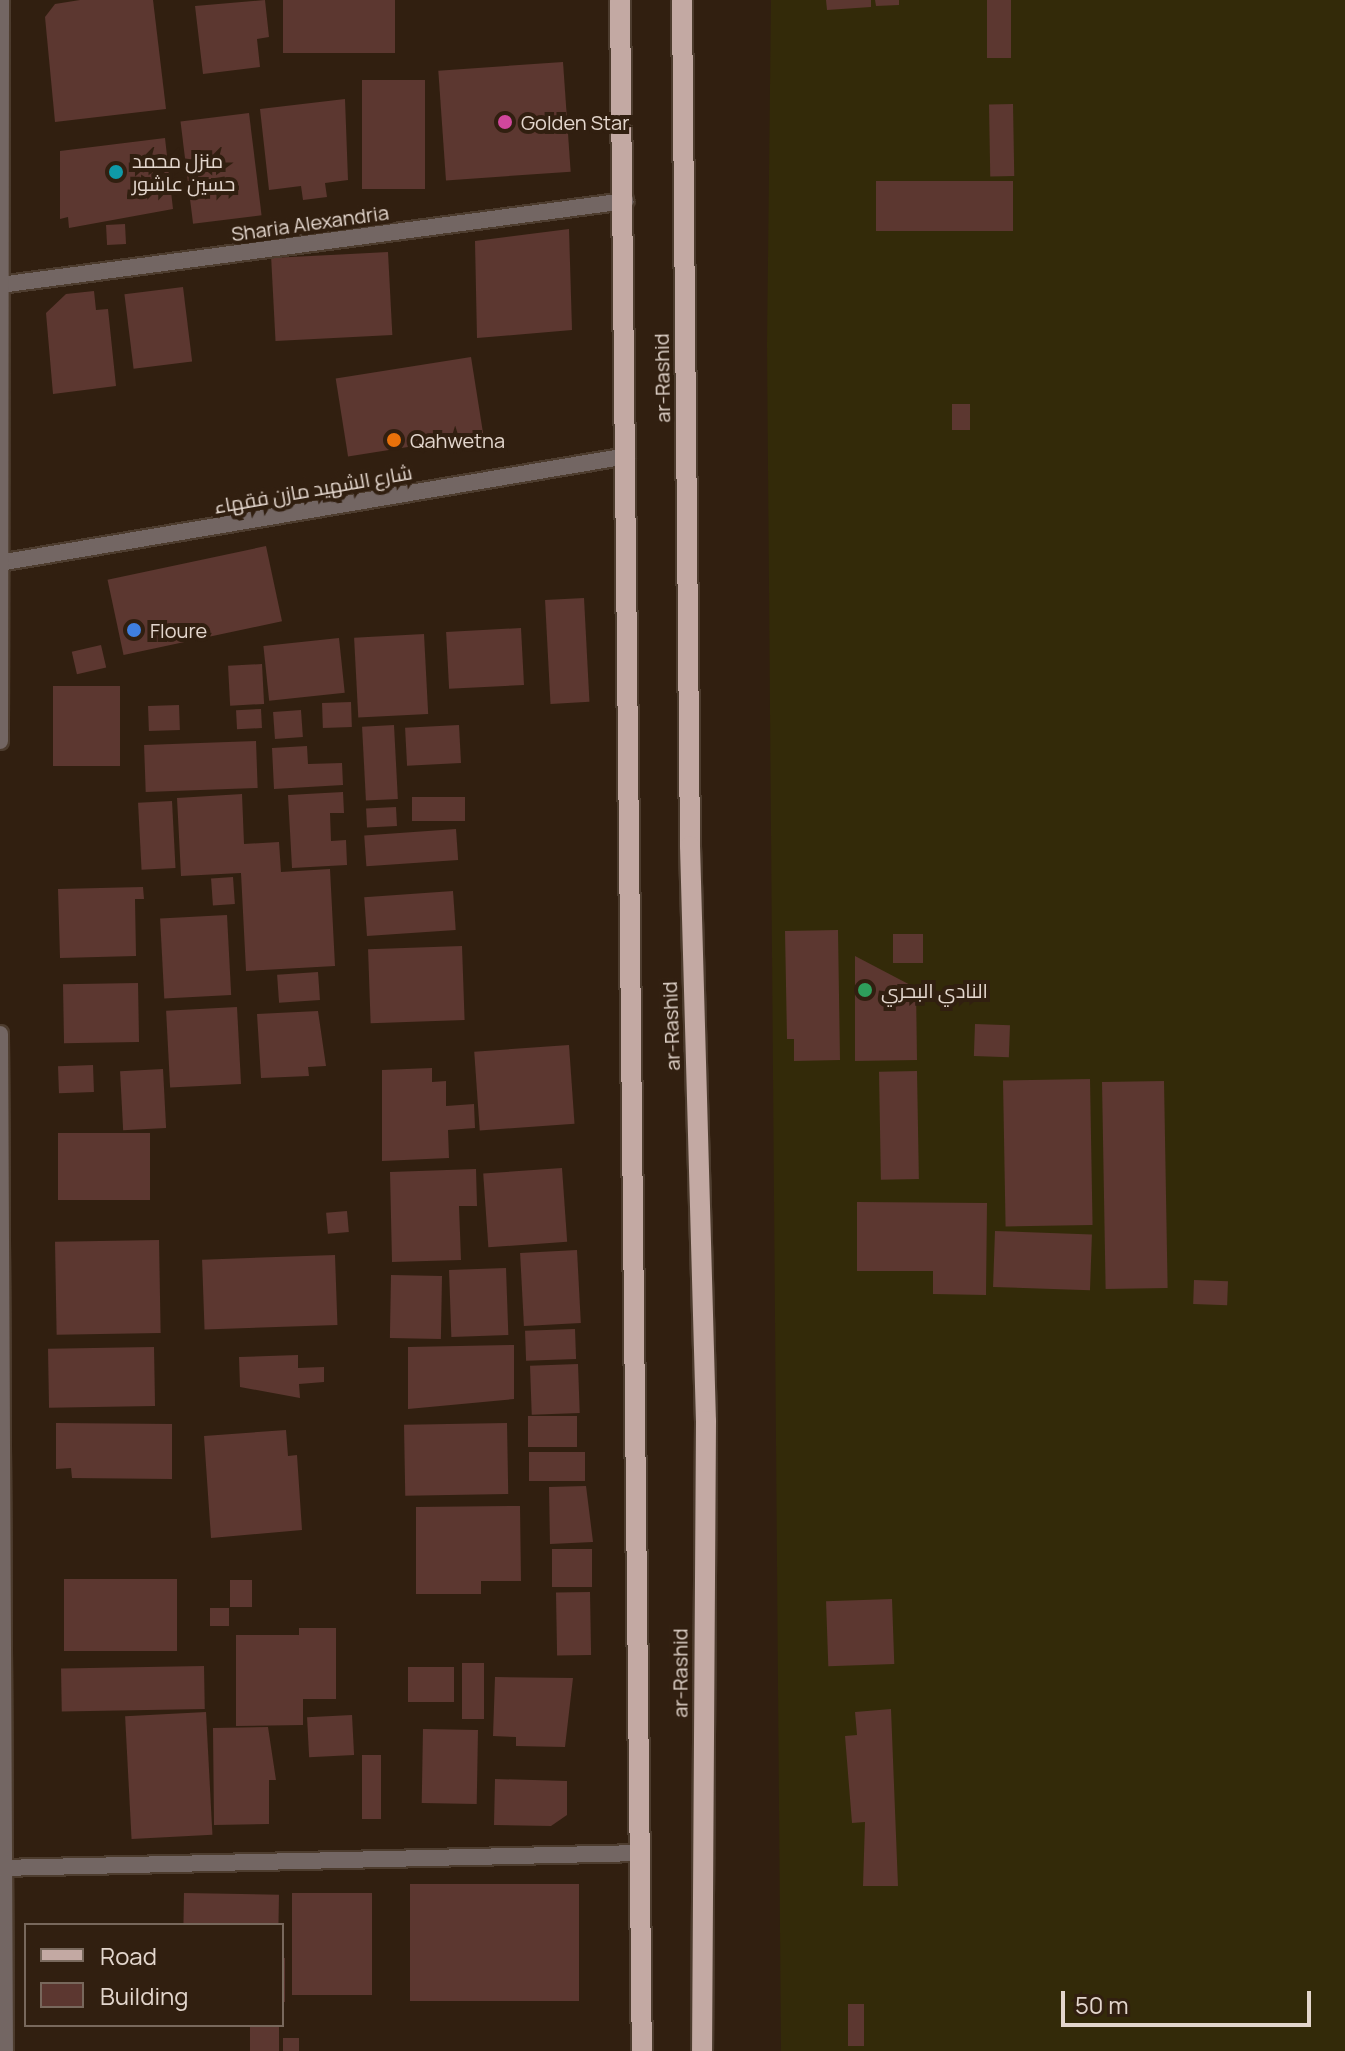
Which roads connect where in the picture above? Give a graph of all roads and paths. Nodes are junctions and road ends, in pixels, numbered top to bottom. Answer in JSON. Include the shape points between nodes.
{"nodes":[{"id":1,"x":1,"y":0,"type":"edge"},
{"id":2,"x":620,"y":0,"type":"edge"},
{"id":3,"x":682,"y":0,"type":"edge"},
{"id":4,"x":625,"y":201,"type":"junction"},
{"id":5,"x":0,"y":285,"type":"edge"},
{"id":6,"x":627,"y":456,"type":"junction"},
{"id":7,"x":5,"y":562,"type":"junction"},
{"id":8,"x":0,"y":741,"type":"edge"},
{"id":9,"x":0,"y":1034,"type":"edge"},
{"id":10,"x":641,"y":1853,"type":"junction"},
{"id":11,"x":2,"y":1868,"type":"edge"},
{"id":12,"x":1,"y":1976,"type":"edge"},
{"id":13,"x":5,"y":2051,"type":"edge"},
{"id":14,"x":642,"y":2051,"type":"edge"},
{"id":15,"x":702,"y":2051,"type":"edge"}],
"edges":[{"from":1,"to":5,"type":"street"},
{"from":2,"to":4,"type":"main road","name":"ar-Rashid"},
{"from":3,"to":15,"type":"main road","name":"ar-Rashid","via":[[690,846],[706,1421]]},
{"from":4,"to":5,"type":"street","name":"Sharia Alexandria"},
{"from":4,"to":6,"type":"main road","name":"ar-Rashid"},
{"from":5,"to":7,"type":"street"},
{"from":6,"to":7,"type":"street","name":"شارع الشهيد مازن فقهاء"},
{"from":6,"to":10,"type":"main road","name":"ar-Rashid"},
{"from":7,"to":8,"type":"street"},
{"from":9,"to":11,"type":"street"},
{"from":10,"to":11,"type":"street"},
{"from":10,"to":14,"type":"main road","name":"ar-Rashid"},
{"from":11,"to":12,"type":"street"},
{"from":12,"to":13,"type":"street"}]}
